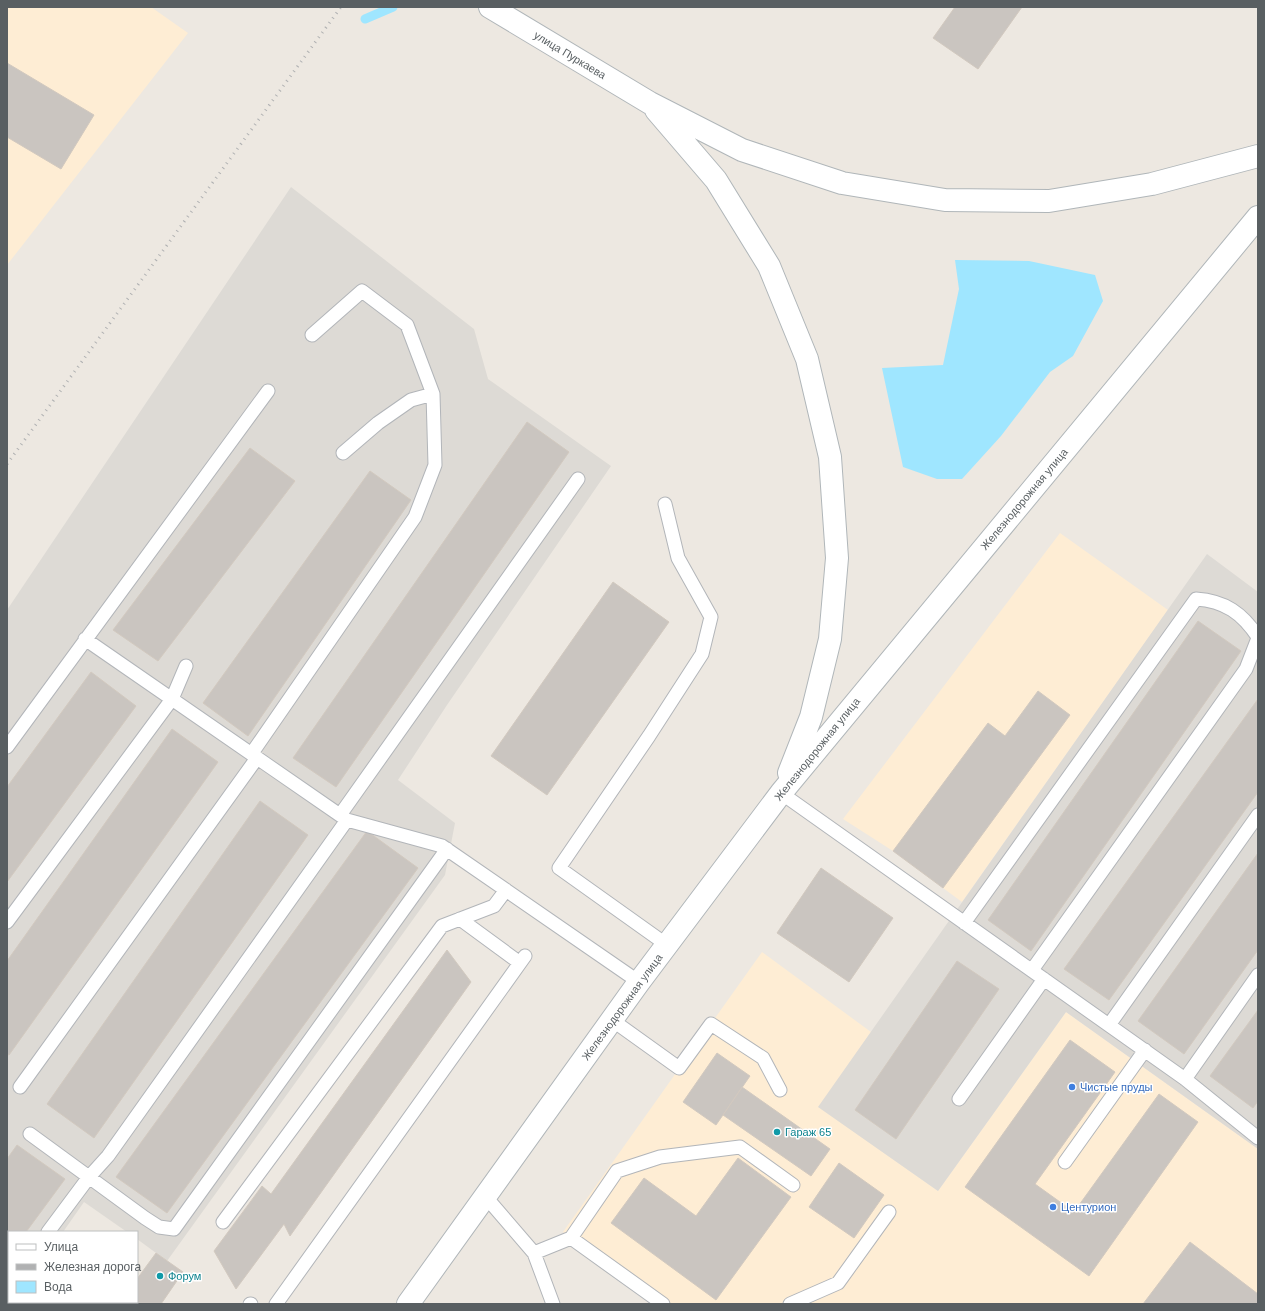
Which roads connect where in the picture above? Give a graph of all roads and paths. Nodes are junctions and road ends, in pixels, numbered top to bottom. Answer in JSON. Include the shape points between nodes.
{"nodes":[{"id":1,"x":490,"y":7,"type":"edge"},
{"id":2,"x":650,"y":103,"type":"junction"},
{"id":3,"x":1258,"y":156,"type":"edge"},
{"id":4,"x":1258,"y":217,"type":"edge"},
{"id":5,"x":312,"y":335,"type":"dead end"},
{"id":6,"x":268,"y":391,"type":"dead end"},
{"id":7,"x":433,"y":394,"type":"junction"},
{"id":8,"x":343,"y":453,"type":"dead end"},
{"id":9,"x":578,"y":479,"type":"dead end"},
{"id":10,"x":665,"y":504,"type":"dead end"},
{"id":11,"x":1258,"y":637,"type":"edge"},
{"id":12,"x":85,"y":639,"type":"junction"},
{"id":13,"x":186,"y":666,"type":"dead end"},
{"id":14,"x":172,"y":699,"type":"junction"},
{"id":15,"x":7,"y":747,"type":"edge"},
{"id":16,"x":254,"y":756,"type":"junction"},
{"id":17,"x":781,"y":793,"type":"junction"},
{"id":18,"x":1258,"y":815,"type":"edge"},
{"id":19,"x":343,"y":818,"type":"junction"},
{"id":20,"x":447,"y":849,"type":"junction"},
{"id":21,"x":506,"y":890,"type":"junction"},
{"id":22,"x":460,"y":919,"type":"junction"},
{"id":23,"x":7,"y":922,"type":"edge"},
{"id":24,"x":964,"y":923,"type":"junction"},
{"id":25,"x":667,"y":945,"type":"junction"},
{"id":26,"x":1032,"y":970,"type":"junction"},
{"id":27,"x":1258,"y":975,"type":"edge"},
{"id":28,"x":1044,"y":978,"type":"junction"},
{"id":29,"x":639,"y":982,"type":"junction"},
{"id":30,"x":612,"y":1020,"type":"junction"},
{"id":31,"x":1109,"y":1025,"type":"junction"},
{"id":32,"x":1145,"y":1050,"type":"junction"},
{"id":33,"x":1185,"y":1079,"type":"junction"},
{"id":34,"x":20,"y":1087,"type":"dead end"},
{"id":35,"x":780,"y":1090,"type":"dead end"},
{"id":36,"x":959,"y":1099,"type":"dead end"},
{"id":37,"x":30,"y":1134,"type":"dead end"},
{"id":38,"x":1258,"y":1138,"type":"edge"},
{"id":39,"x":1065,"y":1162,"type":"dead end"},
{"id":40,"x":89,"y":1177,"type":"junction"},
{"id":41,"x":793,"y":1185,"type":"dead end"},
{"id":42,"x":485,"y":1196,"type":"junction"},
{"id":43,"x":889,"y":1212,"type":"dead end"},
{"id":44,"x":223,"y":1222,"type":"dead end"},
{"id":45,"x":49,"y":1231,"type":"edge"},
{"id":46,"x":571,"y":1238,"type":"junction"},
{"id":47,"x":534,"y":1253,"type":"junction"},
{"id":48,"x":276,"y":1304,"type":"edge"},
{"id":49,"x":408,"y":1304,"type":"edge"},
{"id":50,"x":553,"y":1304,"type":"edge"},
{"id":51,"x":663,"y":1304,"type":"edge"},
{"id":52,"x":790,"y":1304,"type":"edge"}],
"edges":[{"from":1,"to":2,"type":"main road","name":"улица Пуркаева"},
{"from":2,"to":3,"type":"main road","via":[[742,150],[842,183],[944,200],[1049,201],[1152,184]]},
{"from":2,"to":17,"type":"main road","via":[[716,180],[772,273],[807,359],[830,457],[837,558],[830,639],[811,717]]},
{"from":4,"to":17,"type":"main road","name":"Железнодорожная улица"},
{"from":5,"to":7,"type":"lane","via":[[362,291],[407,325]]},
{"from":6,"to":12,"type":"lane"},
{"from":7,"to":8,"type":"lane","via":[[411,400],[378,423]]},
{"from":7,"to":16,"type":"lane","via":[[435,465],[415,517]]},
{"from":9,"to":19,"type":"lane"},
{"from":10,"to":25,"type":"lane","via":[[678,558],[711,617],[702,654],[559,868]]},
{"from":11,"to":24,"type":"lane","via":[[1247,621],[1228,607],[1210,600],[1196,599]]},
{"from":11,"to":26,"type":"lane","via":[[1246,669]]},
{"from":12,"to":14,"type":"lane"},
{"from":12,"to":15,"type":"lane"},
{"from":13,"to":14,"type":"lane"},
{"from":14,"to":16,"type":"lane"},
{"from":14,"to":23,"type":"lane"},
{"from":16,"to":19,"type":"lane"},
{"from":16,"to":34,"type":"lane"},
{"from":17,"to":24,"type":"lane"},
{"from":17,"to":25,"type":"main road","name":"Железнодорожная улица"},
{"from":18,"to":31,"type":"lane"},
{"from":19,"to":20,"type":"lane"},
{"from":19,"to":40,"type":"lane","via":[[108,1156]]},
{"from":20,"to":21,"type":"lane"},
{"from":20,"to":40,"type":"lane","via":[[174,1229],[159,1227]]},
{"from":21,"to":22,"type":"lane","via":[[494,906]]},
{"from":21,"to":29,"type":"lane"},
{"from":22,"to":44,"type":"lane","via":[[442,926]]},
{"from":22,"to":48,"type":"lane","via":[[522,959]]},
{"from":24,"to":26,"type":"lane"},
{"from":25,"to":29,"type":"main road","name":"Железнодорожная улица"},
{"from":26,"to":28,"type":"lane"},
{"from":27,"to":33,"type":"lane"},
{"from":28,"to":31,"type":"lane"},
{"from":28,"to":36,"type":"lane"},
{"from":29,"to":30,"type":"main road","name":"Железнодорожная улица"},
{"from":30,"to":35,"type":"lane","via":[[679,1068],[711,1024],[763,1058]]},
{"from":30,"to":42,"type":"main road","name":"Железнодорожная улица"},
{"from":31,"to":32,"type":"lane"},
{"from":32,"to":33,"type":"lane"},
{"from":32,"to":39,"type":"lane"},
{"from":33,"to":38,"type":"lane"},
{"from":37,"to":40,"type":"lane"},
{"from":40,"to":45,"type":"lane"},
{"from":41,"to":46,"type":"lane","via":[[740,1147],[660,1157],[617,1171]]},
{"from":42,"to":47,"type":"lane"},
{"from":42,"to":49,"type":"main road","name":"Железнодорожная улица"},
{"from":43,"to":52,"type":"lane","via":[[838,1283]]},
{"from":46,"to":47,"type":"lane"},
{"from":46,"to":51,"type":"lane"},
{"from":47,"to":50,"type":"lane"}]}
